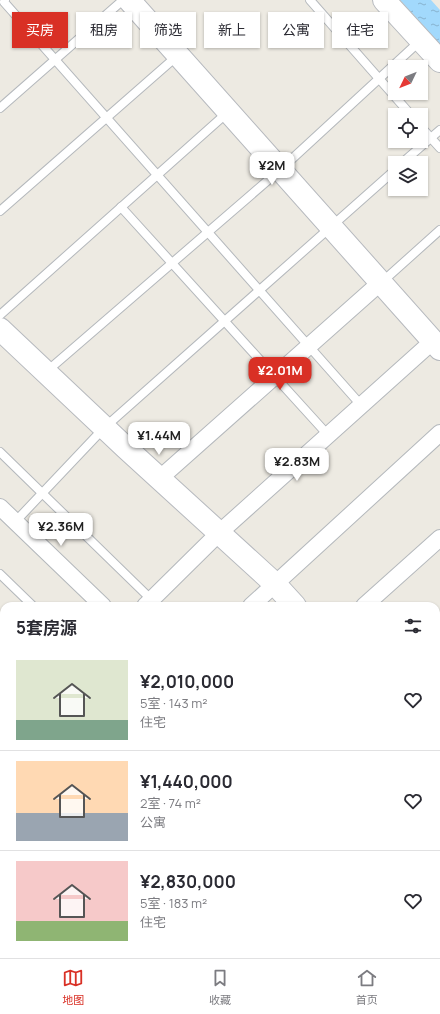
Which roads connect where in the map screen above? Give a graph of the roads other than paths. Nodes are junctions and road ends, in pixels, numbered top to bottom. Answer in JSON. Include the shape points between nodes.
{"nodes":[{"id":1,"x":6,"y":0,"type":"edge"},
{"id":2,"x":123,"y":0,"type":"edge"},
{"id":3,"x":129,"y":0,"type":"edge"},
{"id":4,"x":310,"y":0,"type":"edge"},
{"id":5,"x":384,"y":0,"type":"edge"},
{"id":6,"x":421,"y":40,"type":"junction"},
{"id":7,"x":179,"y":54,"type":"junction"},
{"id":8,"x":440,"y":61,"type":"edge"},
{"id":9,"x":379,"y":78,"type":"junction"},
{"id":10,"x":0,"y":108,"type":"edge"},
{"id":11,"x":405,"y":108,"type":"edge"},
{"id":12,"x":229,"y":111,"type":"junction"},
{"id":13,"x":440,"y":130,"type":"edge"},
{"id":14,"x":428,"y":134,"type":"edge"},
{"id":15,"x":431,"y":138,"type":"junction"},
{"id":16,"x":440,"y":148,"type":"edge"},
{"id":17,"x":410,"y":156,"type":"edge"},
{"id":18,"x":280,"y":169,"type":"junction"},
{"id":19,"x":388,"y":176,"type":"edge"},
{"id":20,"x":121,"y":207,"type":"junction"},
{"id":21,"x":0,"y":211,"type":"edge"},
{"id":22,"x":331,"y":226,"type":"junction"},
{"id":23,"x":440,"y":230,"type":"edge"},
{"id":24,"x":381,"y":282,"type":"junction"},
{"id":25,"x":0,"y":315,"type":"edge"},
{"id":26,"x":0,"y":329,"type":"edge"},
{"id":27,"x":438,"y":341,"type":"edge"},
{"id":28,"x":46,"y":372,"type":"junction"},
{"id":29,"x":361,"y":405,"type":"junction"},
{"id":30,"x":104,"y":428,"type":"junction"},
{"id":31,"x":440,"y":433,"type":"edge"},
{"id":32,"x":328,"y":435,"type":"junction"},
{"id":33,"x":0,"y":452,"type":"edge"},
{"id":34,"x":159,"y":479,"type":"junction"},
{"id":35,"x":42,"y":493,"type":"junction"},
{"id":36,"x":0,"y":507,"type":"edge"},
{"id":37,"x":15,"y":522,"type":"junction"},
{"id":38,"x":219,"y":533,"type":"junction"},
{"id":39,"x":440,"y":538,"type":"edge"},
{"id":40,"x":0,"y":574,"type":"edge"},
{"id":41,"x":274,"y":584,"type":"junction"},
{"id":42,"x":29,"y":602,"type":"edge"},
{"id":43,"x":99,"y":602,"type":"edge"},
{"id":44,"x":149,"y":602,"type":"edge"},
{"id":45,"x":153,"y":602,"type":"edge"},
{"id":46,"x":255,"y":602,"type":"edge"},
{"id":47,"x":291,"y":602,"type":"edge"},
{"id":48,"x":368,"y":602,"type":"edge"}],
"edges":[{"from":1,"to":29,"type":"lane","via":[[4,2]]},
{"from":2,"to":10,"type":"lane"},
{"from":3,"to":7,"type":"street"},
{"from":4,"to":9,"type":"lane"},
{"from":5,"to":6,"type":"street"},
{"from":6,"to":8,"type":"street"},
{"from":6,"to":9,"type":"lane"},
{"from":7,"to":12,"type":"street"},
{"from":7,"to":21,"type":"lane"},
{"from":9,"to":11,"type":"lane"},
{"from":9,"to":18,"type":"lane"},
{"from":12,"to":18,"type":"street"},
{"from":12,"to":20,"type":"lane"},
{"from":13,"to":15,"type":"lane"},
{"from":14,"to":15,"type":"lane"},
{"from":15,"to":16,"type":"lane"},
{"from":15,"to":17,"type":"lane"},
{"from":18,"to":22,"type":"street"},
{"from":18,"to":28,"type":"lane"},
{"from":19,"to":22,"type":"lane"},
{"from":20,"to":25,"type":"lane"},
{"from":20,"to":32,"type":"lane"},
{"from":22,"to":24,"type":"street"},
{"from":22,"to":30,"type":"lane"},
{"from":23,"to":24,"type":"lane"},
{"from":24,"to":27,"type":"street"},
{"from":24,"to":34,"type":"street"},
{"from":26,"to":28,"type":"street"},
{"from":27,"to":29,"type":"street"},
{"from":28,"to":30,"type":"street"},
{"from":29,"to":32,"type":"street"},
{"from":30,"to":34,"type":"street"},
{"from":30,"to":35,"type":"lane"},
{"from":31,"to":41,"type":"street"},
{"from":32,"to":38,"type":"street"},
{"from":33,"to":35,"type":"lane"},
{"from":34,"to":38,"type":"street"},
{"from":35,"to":37,"type":"lane"},
{"from":35,"to":44,"type":"lane"},
{"from":36,"to":37,"type":"street"},
{"from":37,"to":43,"type":"street"},
{"from":38,"to":41,"type":"street"},
{"from":38,"to":45,"type":"street"},
{"from":39,"to":48,"type":"street"},
{"from":40,"to":42,"type":"lane"},
{"from":41,"to":46,"type":"street"},
{"from":41,"to":47,"type":"street"}]}
